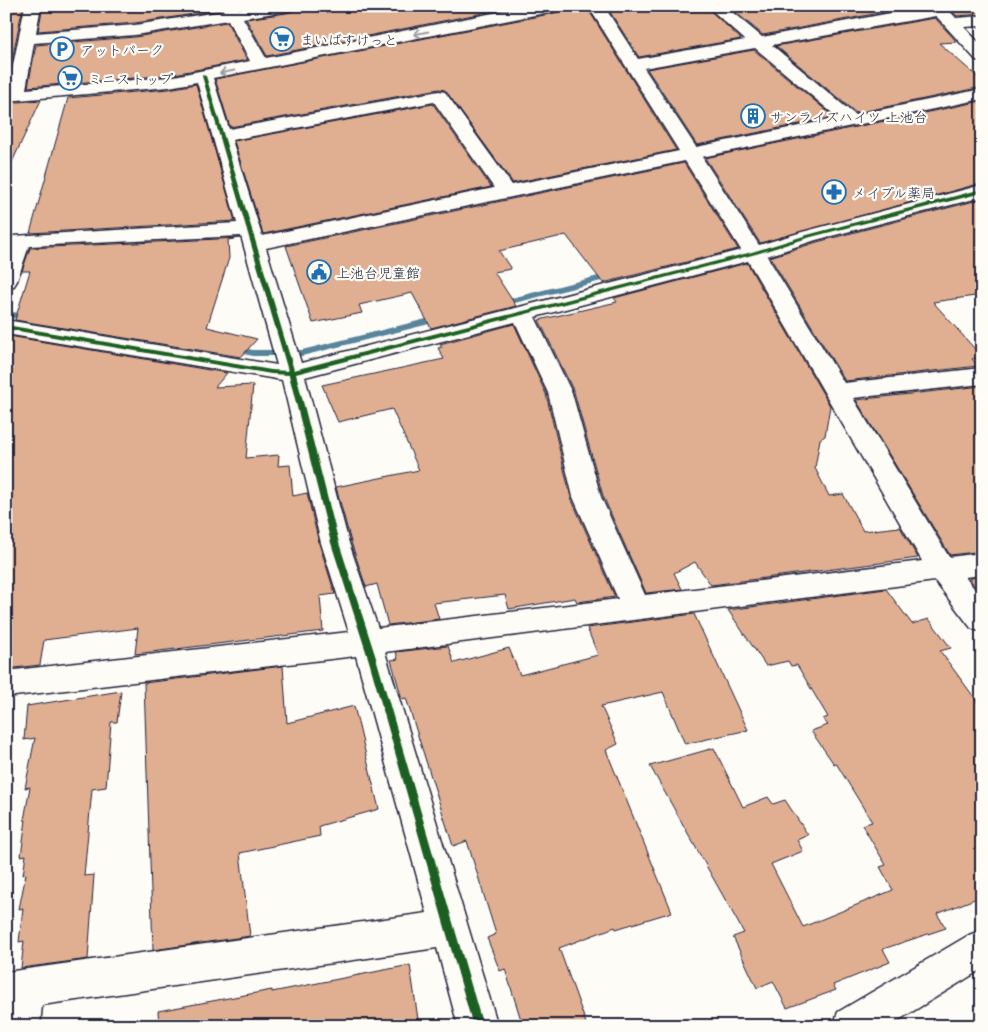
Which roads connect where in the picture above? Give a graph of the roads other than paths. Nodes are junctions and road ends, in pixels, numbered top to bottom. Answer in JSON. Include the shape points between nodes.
{"nodes":[{"id":1,"x":33,"y":6,"type":"edge"},
{"id":2,"x":286,"y":6,"type":"edge"},
{"id":3,"x":555,"y":6,"type":"edge"},
{"id":4,"x":596,"y":6,"type":"edge"},
{"id":5,"x":715,"y":6,"type":"edge"},
{"id":6,"x":938,"y":8,"type":"edge"},
{"id":7,"x":231,"y":10,"type":"edge"},
{"id":8,"x":446,"y":13,"type":"dead end"},
{"id":9,"x":982,"y":21,"type":"edge"},
{"id":10,"x":952,"y":23,"type":"junction"},
{"id":11,"x":457,"y":26,"type":"junction"},
{"id":12,"x":23,"y":30,"type":"junction"},
{"id":13,"x":758,"y":43,"type":"junction"},
{"id":14,"x":982,"y":56,"type":"edge"},
{"id":15,"x":261,"y":65,"type":"junction"},
{"id":16,"x":634,"y":65,"type":"junction"},
{"id":17,"x":204,"y":76,"type":"junction"},
{"id":18,"x":982,"y":94,"type":"edge"},
{"id":19,"x":11,"y":96,"type":"edge"},
{"id":20,"x":852,"y":121,"type":"junction"},
{"id":21,"x":222,"y":136,"type":"junction"},
{"id":22,"x":691,"y":154,"type":"junction"},
{"id":23,"x":982,"y":191,"type":"edge"},
{"id":24,"x":507,"y":192,"type":"junction"},
{"id":25,"x":251,"y":236,"type":"junction"},
{"id":26,"x":754,"y":253,"type":"junction"},
{"id":27,"x":6,"y":281,"type":"edge"},
{"id":28,"x":522,"y":314,"type":"junction"},
{"id":29,"x":6,"y":327,"type":"edge"},
{"id":30,"x":292,"y":373,"type":"junction"},
{"id":31,"x":982,"y":376,"type":"edge"},
{"id":32,"x":837,"y":392,"type":"junction"},
{"id":33,"x":982,"y":564,"type":"edge"},
{"id":34,"x":941,"y":568,"type":"junction"},
{"id":35,"x":636,"y":607,"type":"junction"},
{"id":36,"x":982,"y":620,"type":"edge"},
{"id":37,"x":367,"y":642,"type":"junction"},
{"id":38,"x":6,"y":684,"type":"edge"},
{"id":39,"x":450,"y":928,"type":"junction"},
{"id":40,"x":982,"y":948,"type":"edge"},
{"id":41,"x":15,"y":990,"type":"edge"},
{"id":42,"x":20,"y":1026,"type":"edge"},
{"id":43,"x":478,"y":1026,"type":"edge"},
{"id":44,"x":852,"y":1026,"type":"edge"}],
"edges":[{"from":1,"to":12,"type":"street"},
{"from":2,"to":7,"type":"street"},
{"from":3,"to":11,"type":"street"},
{"from":4,"to":16,"type":"street"},
{"from":5,"to":13,"type":"street"},
{"from":6,"to":10,"type":"street"},
{"from":6,"to":13,"type":"street"},
{"from":7,"to":12,"type":"street","via":[[135,30]]},
{"from":7,"to":15,"type":"street"},
{"from":8,"to":11,"type":"street"},
{"from":9,"to":10,"type":"street"},
{"from":10,"to":14,"type":"street"},
{"from":11,"to":15,"type":"street","one_way":true},
{"from":12,"to":19,"type":"street"},
{"from":13,"to":16,"type":"street"},
{"from":13,"to":20,"type":"street"},
{"from":15,"to":17,"type":"street","one_way":true},
{"from":16,"to":22,"type":"street"},
{"from":17,"to":19,"type":"street"},
{"from":17,"to":21,"type":"street"},
{"from":18,"to":20,"type":"street"},
{"from":20,"to":22,"type":"street"},
{"from":21,"to":24,"type":"street","via":[[439,96]]},
{"from":21,"to":25,"type":"street"},
{"from":22,"to":24,"type":"street"},
{"from":22,"to":26,"type":"street"},
{"from":23,"to":26,"type":"street"},
{"from":24,"to":25,"type":"street"},
{"from":25,"to":27,"type":"street","via":[[20,240]]},
{"from":25,"to":30,"type":"street"},
{"from":26,"to":28,"type":"street"},
{"from":26,"to":32,"type":"street"},
{"from":28,"to":30,"type":"street"},
{"from":28,"to":35,"type":"street","via":[[560,393],[587,497]]},
{"from":29,"to":30,"type":"street"},
{"from":30,"to":37,"type":"street","via":[[335,543]]},
{"from":31,"to":32,"type":"street"},
{"from":32,"to":34,"type":"street"},
{"from":33,"to":34,"type":"street"},
{"from":34,"to":35,"type":"street"},
{"from":34,"to":36,"type":"street"},
{"from":35,"to":37,"type":"street"},
{"from":37,"to":38,"type":"street"},
{"from":37,"to":39,"type":"street"},
{"from":39,"to":41,"type":"street"},
{"from":39,"to":43,"type":"street"},
{"from":40,"to":44,"type":"street"},
{"from":41,"to":42,"type":"street"}]}
